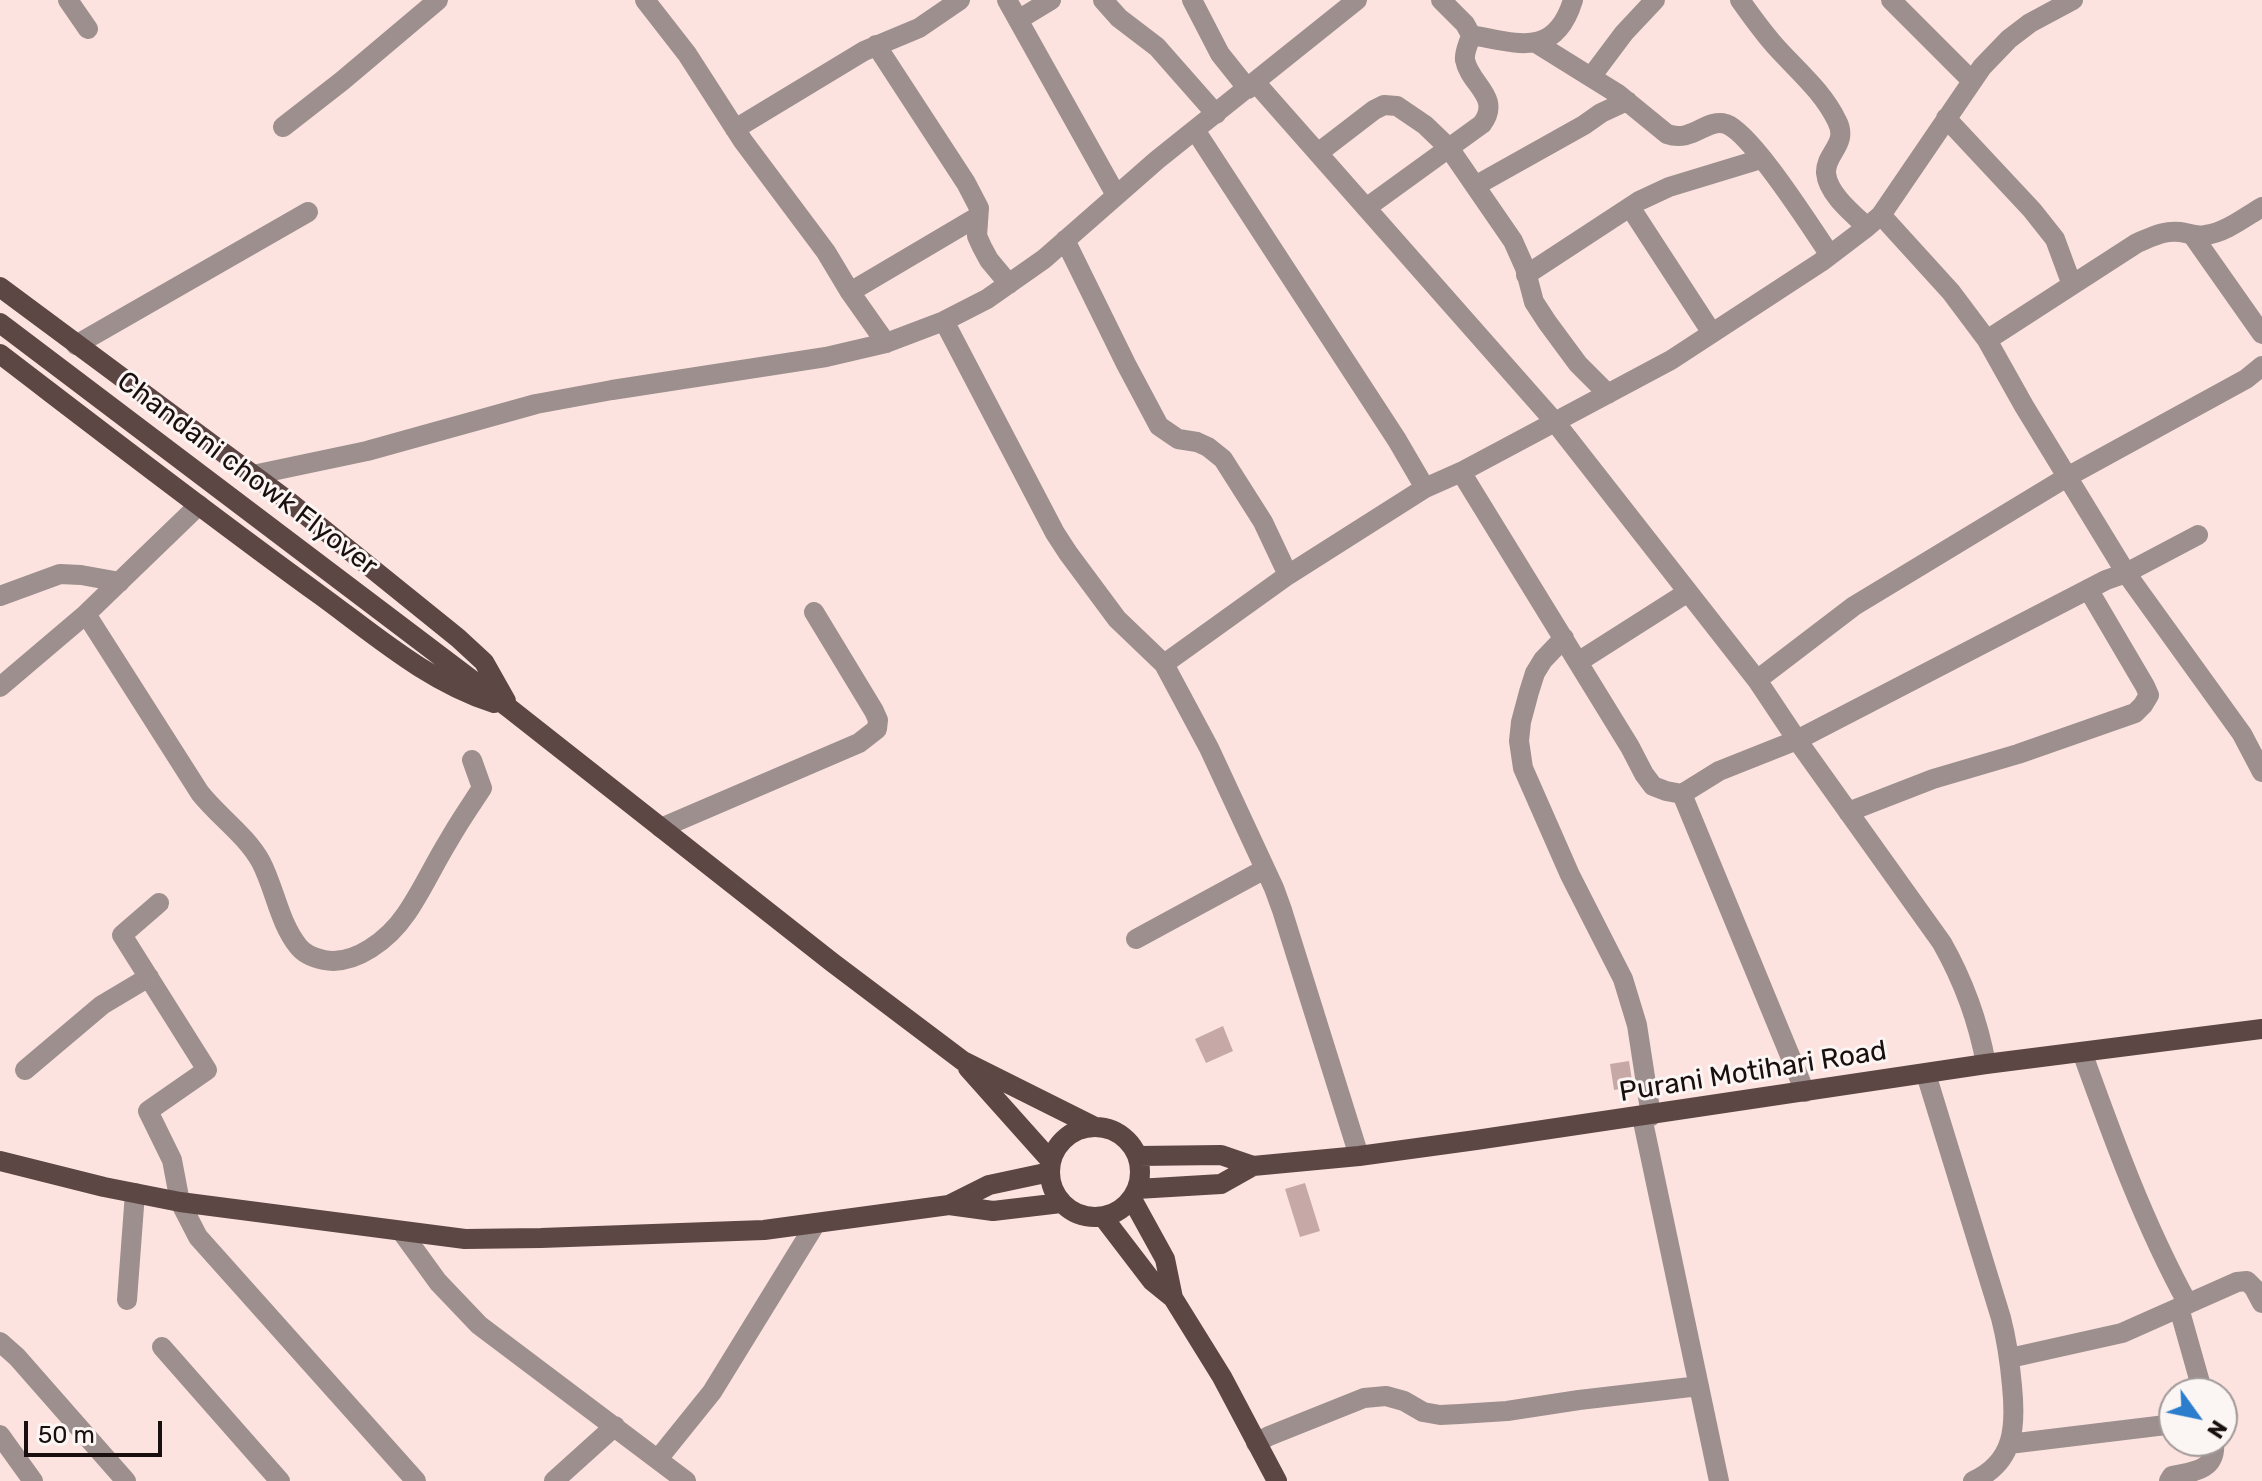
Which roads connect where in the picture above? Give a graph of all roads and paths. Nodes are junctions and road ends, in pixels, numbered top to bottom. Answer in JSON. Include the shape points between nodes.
{"nodes":[{"id":1,"x":68,"y":0,"type":"edge"},
{"id":2,"x":438,"y":0,"type":"edge"},
{"id":3,"x":645,"y":0,"type":"edge"},
{"id":4,"x":960,"y":0,"type":"edge"},
{"id":5,"x":1007,"y":0,"type":"edge"},
{"id":6,"x":1051,"y":0,"type":"edge"},
{"id":7,"x":1103,"y":0,"type":"edge"},
{"id":8,"x":1192,"y":0,"type":"edge"},
{"id":9,"x":1357,"y":0,"type":"edge"},
{"id":10,"x":1441,"y":0,"type":"edge"},
{"id":11,"x":1573,"y":0,"type":"edge"},
{"id":12,"x":1655,"y":0,"type":"edge"},
{"id":13,"x":1740,"y":0,"type":"edge"},
{"id":14,"x":1891,"y":0,"type":"edge"},
{"id":15,"x":2073,"y":0,"type":"edge"},
{"id":16,"x":2043,"y":7,"type":"edge"},
{"id":17,"x":1018,"y":20,"type":"junction"},
{"id":18,"x":88,"y":29,"type":"dead end"},
{"id":19,"x":1471,"y":35,"type":"junction"},
{"id":20,"x":1536,"y":43,"type":"junction"},
{"id":21,"x":876,"y":45,"type":"junction"},
{"id":22,"x":1591,"y":77,"type":"junction"},
{"id":23,"x":1972,"y":81,"type":"junction"},
{"id":24,"x":1252,"y":86,"type":"junction"},
{"id":25,"x":1627,"y":101,"type":"junction"},
{"id":26,"x":1216,"y":114,"type":"junction"},
{"id":27,"x":1946,"y":118,"type":"junction"},
{"id":28,"x":283,"y":127,"type":"dead end"},
{"id":29,"x":735,"y":129,"type":"junction"},
{"id":30,"x":1195,"y":130,"type":"junction"},
{"id":31,"x":1449,"y":148,"type":"junction"},
{"id":32,"x":1318,"y":153,"type":"junction"},
{"id":33,"x":1761,"y":159,"type":"junction"},
{"id":34,"x":1475,"y":186,"type":"junction"},
{"id":35,"x":1116,"y":195,"type":"junction"},
{"id":36,"x":1630,"y":207,"type":"junction"},
{"id":37,"x":2262,"y":207,"type":"edge"},
{"id":38,"x":1366,"y":208,"type":"junction"},
{"id":39,"x":308,"y":212,"type":"dead end"},
{"id":40,"x":977,"y":217,"type":"junction"},
{"id":41,"x":1874,"y":221,"type":"junction"},
{"id":42,"x":2193,"y":236,"type":"junction"},
{"id":43,"x":1065,"y":240,"type":"junction"},
{"id":44,"x":1830,"y":255,"type":"junction"},
{"id":45,"x":1526,"y":275,"type":"junction"},
{"id":46,"x":1009,"y":284,"type":"junction"},
{"id":47,"x":2072,"y":285,"type":"junction"},
{"id":48,"x":0,"y":287,"type":"edge"},
{"id":49,"x":850,"y":292,"type":"junction"},
{"id":50,"x":944,"y":321,"type":"junction"},
{"id":51,"x":0,"y":323,"type":"edge"},
{"id":52,"x":1712,"y":333,"type":"junction"},
{"id":53,"x":2262,"y":334,"type":"edge"},
{"id":54,"x":1987,"y":340,"type":"junction"},
{"id":55,"x":886,"y":343,"type":"junction"},
{"id":56,"x":76,"y":345,"type":"junction"},
{"id":57,"x":0,"y":354,"type":"edge"},
{"id":58,"x":2262,"y":366,"type":"edge"},
{"id":59,"x":1608,"y":394,"type":"junction"},
{"id":60,"x":1555,"y":422,"type":"junction"},
{"id":61,"x":1461,"y":472,"type":"junction"},
{"id":62,"x":253,"y":475,"type":"junction"},
{"id":63,"x":2067,"y":477,"type":"junction"},
{"id":64,"x":1425,"y":488,"type":"junction"},
{"id":65,"x":199,"y":505,"type":"junction"},
{"id":66,"x":2198,"y":535,"type":"dead end"},
{"id":67,"x":2126,"y":573,"type":"junction"},
{"id":68,"x":1288,"y":575,"type":"junction"},
{"id":69,"x":120,"y":582,"type":"junction"},
{"id":70,"x":2088,"y":589,"type":"junction"},
{"id":71,"x":1688,"y":592,"type":"junction"},
{"id":72,"x":0,"y":596,"type":"edge"},
{"id":73,"x":814,"y":612,"type":"dead end"},
{"id":74,"x":86,"y":614,"type":"junction"},
{"id":75,"x":1564,"y":638,"type":"junction"},
{"id":76,"x":1578,"y":662,"type":"junction"},
{"id":77,"x":1164,"y":664,"type":"junction"},
{"id":78,"x":1757,"y":680,"type":"junction"},
{"id":79,"x":0,"y":687,"type":"edge"},
{"id":80,"x":509,"y":708,"type":"junction"},
{"id":81,"x":1797,"y":740,"type":"junction"},
{"id":82,"x":472,"y":760,"type":"dead end"},
{"id":83,"x":2262,"y":772,"type":"edge"},
{"id":84,"x":1682,"y":794,"type":"junction"},
{"id":85,"x":1848,"y":812,"type":"junction"},
{"id":86,"x":661,"y":828,"type":"junction"},
{"id":87,"x":1265,"y":869,"type":"junction"},
{"id":88,"x":159,"y":903,"type":"dead end"},
{"id":89,"x":1136,"y":939,"type":"dead end"},
{"id":90,"x":149,"y":977,"type":"junction"},
{"id":91,"x":2262,"y":1029,"type":"edge"},
{"id":92,"x":2082,"y":1052,"type":"junction"},
{"id":93,"x":963,"y":1061,"type":"junction"},
{"id":94,"x":1986,"y":1064,"type":"junction"},
{"id":95,"x":25,"y":1070,"type":"dead end"},
{"id":96,"x":1926,"y":1074,"type":"junction"},
{"id":97,"x":1805,"y":1092,"type":"junction"},
{"id":98,"x":1646,"y":1116,"type":"junction"},
{"id":99,"x":1093,"y":1126,"type":"junction"},
{"id":100,"x":1138,"y":1156,"type":"junction"},
{"id":101,"x":1359,"y":1156,"type":"junction"},
{"id":102,"x":0,"y":1161,"type":"edge"},
{"id":103,"x":1050,"y":1166,"type":"junction"},
{"id":104,"x":1253,"y":1166,"type":"junction"},
{"id":105,"x":135,"y":1193,"type":"junction"},
{"id":106,"x":1134,"y":1194,"type":"junction"},
{"id":107,"x":180,"y":1202,"type":"junction"},
{"id":108,"x":1061,"y":1203,"type":"junction"},
{"id":109,"x":949,"y":1205,"type":"junction"},
{"id":110,"x":1103,"y":1217,"type":"junction"},
{"id":111,"x":816,"y":1223,"type":"junction"},
{"id":112,"x":401,"y":1231,"type":"junction"},
{"id":113,"x":1173,"y":1298,"type":"junction"},
{"id":114,"x":127,"y":1300,"type":"dead end"},
{"id":115,"x":2262,"y":1303,"type":"edge"},
{"id":116,"x":2183,"y":1306,"type":"junction"},
{"id":117,"x":0,"y":1342,"type":"edge"},
{"id":118,"x":162,"y":1347,"type":"dead end"},
{"id":119,"x":2010,"y":1358,"type":"junction"},
{"id":120,"x":2199,"y":1377,"type":"edge"},
{"id":121,"x":1699,"y":1386,"type":"junction"},
{"id":122,"x":615,"y":1426,"type":"junction"},
{"id":123,"x":2158,"y":1426,"type":"edge"},
{"id":124,"x":0,"y":1435,"type":"edge"},
{"id":125,"x":1256,"y":1443,"type":"junction"},
{"id":126,"x":2009,"y":1444,"type":"junction"},
{"id":127,"x":2212,"y":1457,"type":"edge"},
{"id":128,"x":658,"y":1459,"type":"junction"},
{"id":129,"x":33,"y":1481,"type":"edge"},
{"id":130,"x":126,"y":1481,"type":"edge"},
{"id":131,"x":280,"y":1481,"type":"edge"},
{"id":132,"x":416,"y":1481,"type":"edge"},
{"id":133,"x":554,"y":1481,"type":"edge"},
{"id":134,"x":686,"y":1481,"type":"edge"},
{"id":135,"x":1277,"y":1481,"type":"edge"},
{"id":136,"x":1719,"y":1481,"type":"edge"},
{"id":137,"x":1973,"y":1481,"type":"edge"},
{"id":138,"x":2169,"y":1481,"type":"edge"}],
"edges":[{"from":1,"to":18,"type":"street"},
{"from":2,"to":28,"type":"street"},
{"from":3,"to":29,"type":"street"},
{"from":4,"to":21,"type":"street","via":[[919,28]]},
{"from":5,"to":17,"type":"street"},
{"from":6,"to":17,"type":"street"},
{"from":7,"to":26,"type":"street","via":[[1157,47]]},
{"from":8,"to":24,"type":"street","via":[[1220,54]]},
{"from":9,"to":24,"type":"street"},
{"from":10,"to":19,"type":"street"},
{"from":11,"to":20,"type":"street","via":[[1561,26]]},
{"from":12,"to":22,"type":"street"},
{"from":13,"to":41,"type":"street","via":[[1831,110],[1841,134],[1827,178],[1845,205]]},
{"from":14,"to":23,"type":"street"},
{"from":15,"to":16,"type":"street"},
{"from":16,"to":23,"type":"street"},
{"from":17,"to":35,"type":"street"},
{"from":19,"to":20,"type":"street"},
{"from":19,"to":31,"type":"street","via":[[1465,61],[1489,104],[1489,115]]},
{"from":20,"to":22,"type":"street"},
{"from":21,"to":29,"type":"street"},
{"from":21,"to":40,"type":"street","via":[[966,183],[979,208]]},
{"from":22,"to":25,"type":"street"},
{"from":23,"to":27,"type":"street"},
{"from":24,"to":26,"type":"street"},
{"from":24,"to":32,"type":"street"},
{"from":25,"to":33,"type":"street","via":[[1677,137],[1724,123],[1743,135]]},
{"from":25,"to":34,"type":"street"},
{"from":26,"to":30,"type":"street"},
{"from":27,"to":41,"type":"street"},
{"from":27,"to":47,"type":"street","via":[[2055,239]]},
{"from":29,"to":49,"type":"street"},
{"from":30,"to":35,"type":"street"},
{"from":30,"to":64,"type":"street"},
{"from":31,"to":32,"type":"street","via":[[1410,113],[1384,105]]},
{"from":31,"to":34,"type":"street"},
{"from":31,"to":38,"type":"street"},
{"from":32,"to":38,"type":"street"},
{"from":33,"to":36,"type":"street","via":[[1669,187]]},
{"from":33,"to":44,"type":"street"},
{"from":34,"to":45,"type":"street","via":[[1513,241]]},
{"from":35,"to":43,"type":"street"},
{"from":36,"to":45,"type":"street"},
{"from":36,"to":52,"type":"street"},
{"from":37,"to":42,"type":"street","via":[[2209,235]]},
{"from":38,"to":60,"type":"street"},
{"from":39,"to":56,"type":"street"},
{"from":40,"to":46,"type":"street","via":[[982,247]]},
{"from":40,"to":49,"type":"street"},
{"from":41,"to":44,"type":"street"},
{"from":41,"to":54,"type":"street","via":[[1951,292]]},
{"from":42,"to":47,"type":"street","via":[[2162,232]]},
{"from":42,"to":53,"type":"street"},
{"from":43,"to":46,"type":"street"},
{"from":43,"to":68,"type":"street","via":[[1159,426],[1223,459],[1263,522]]},
{"from":44,"to":52,"type":"street"},
{"from":45,"to":59,"type":"street","via":[[1547,322]]},
{"from":46,"to":50,"type":"street"},
{"from":47,"to":54,"type":"street"},
{"from":48,"to":56,"type":"main road"},
{"from":49,"to":55,"type":"street"},
{"from":50,"to":55,"type":"street"},
{"from":50,"to":77,"type":"street","via":[[1062,543],[1117,619]]},
{"from":51,"to":80,"type":"main road","name":"Chandani chowk Flyover"},
{"from":52,"to":59,"type":"street"},
{"from":54,"to":63,"type":"street"},
{"from":55,"to":62,"type":"street","via":[[536,404],[367,451]]},
{"from":56,"to":62,"type":"main road"},
{"from":57,"to":65,"type":"main road"},
{"from":58,"to":63,"type":"street"},
{"from":59,"to":60,"type":"street"},
{"from":60,"to":61,"type":"street"},
{"from":60,"to":71,"type":"street"},
{"from":61,"to":64,"type":"street"},
{"from":61,"to":75,"type":"street"},
{"from":62,"to":80,"type":"main road","via":[[473,650]]},
{"from":63,"to":67,"type":"street"},
{"from":63,"to":78,"type":"street","via":[[1854,606]]},
{"from":64,"to":68,"type":"street"},
{"from":65,"to":69,"type":"street"},
{"from":65,"to":80,"type":"main road","via":[[432,676],[467,695]]},
{"from":66,"to":67,"type":"street"},
{"from":67,"to":70,"type":"street"},
{"from":67,"to":83,"type":"street","via":[[2242,734]]},
{"from":68,"to":77,"type":"street"},
{"from":69,"to":72,"type":"street","via":[[60,574]]},
{"from":69,"to":74,"type":"street"},
{"from":70,"to":81,"type":"street"},
{"from":70,"to":85,"type":"street","via":[[2149,695],[2135,713]]},
{"from":71,"to":76,"type":"street"},
{"from":71,"to":78,"type":"street"},
{"from":73,"to":86,"type":"street","via":[[874,711],[877,729],[859,743]]},
{"from":74,"to":79,"type":"street"},
{"from":74,"to":82,"type":"street","via":[[200,793],[259,859],[298,948],[310,956],[338,962],[355,956],[405,916],[482,788]]},
{"from":75,"to":76,"type":"street"},
{"from":75,"to":98,"type":"street","via":[[1543,660],[1532,682],[1519,741],[1523,768],[1623,979],[1637,1025]]},
{"from":76,"to":84,"type":"street","via":[[1653,786]]},
{"from":77,"to":87,"type":"street"},
{"from":78,"to":81,"type":"street"},
{"from":80,"to":86,"type":"main road","name":"Chandani chowk Flyover"},
{"from":81,"to":84,"type":"street","via":[[1719,771]]},
{"from":81,"to":85,"type":"street"},
{"from":84,"to":97,"type":"street"},
{"from":85,"to":94,"type":"street","via":[[1959,974]]},
{"from":86,"to":93,"type":"main road","name":"Chandani chowk Flyover"},
{"from":87,"to":89,"type":"street"},
{"from":87,"to":101,"type":"street","via":[[1294,944]]},
{"from":88,"to":90,"type":"street","via":[[122,935]]},
{"from":90,"to":95,"type":"street","via":[[102,1005]]},
{"from":90,"to":107,"type":"street","via":[[207,1070],[148,1111],[172,1160]]},
{"from":91,"to":92,"type":"main road","name":"Purani Motihari Road"},
{"from":92,"to":94,"type":"main road","name":"Purani Motihari Road"},
{"from":92,"to":116,"type":"street"},
{"from":93,"to":99,"type":"main road"},
{"from":93,"to":103,"type":"main road"},
{"from":94,"to":96,"type":"main road","name":"Purani Motihari Road"},
{"from":96,"to":97,"type":"main road","name":"Purani Motihari Road"},
{"from":96,"to":119,"type":"street"},
{"from":97,"to":98,"type":"main road","name":"Purani Motihari Road"},
{"from":98,"to":101,"type":"main road","name":"Purani Motihari Road"},
{"from":98,"to":121,"type":"street"},
{"from":99,"to":100,"type":"main road","via":[[1115,1131]]},
{"from":99,"to":103,"type":"main road","via":[[1062,1141]]},
{"from":100,"to":104,"type":"main road","name":"Purani Motihari Road","via":[[1221,1155]]},
{"from":100,"to":106,"type":"main road","via":[[1141,1167]]},
{"from":101,"to":104,"type":"main road","name":"Purani Motihari Road"},
{"from":102,"to":105,"type":"main road"},
{"from":103,"to":108,"type":"main road"},
{"from":103,"to":109,"type":"main road","via":[[989,1185]]},
{"from":104,"to":106,"type":"main road","name":"Purani Motihari Road","via":[[1221,1184]]},
{"from":105,"to":107,"type":"main road"},
{"from":105,"to":114,"type":"street"},
{"from":106,"to":110,"type":"main road","via":[[1124,1208]]},
{"from":106,"to":113,"type":"main road","via":[[1165,1259]]},
{"from":107,"to":112,"type":"main road"},
{"from":107,"to":132,"type":"street","via":[[198,1237]]},
{"from":108,"to":109,"type":"main road","via":[[993,1211]]},
{"from":108,"to":110,"type":"main road","via":[[1080,1215]]},
{"from":109,"to":111,"type":"main road"},
{"from":110,"to":113,"type":"main road","via":[[1152,1281]]},
{"from":111,"to":112,"type":"main road","via":[[764,1230],[541,1238],[465,1239]]},
{"from":111,"to":128,"type":"street","via":[[712,1392]]},
{"from":112,"to":122,"type":"street","via":[[438,1282],[479,1325]]},
{"from":113,"to":125,"type":"main road"},
{"from":115,"to":116,"type":"street","via":[[2247,1281]]},
{"from":116,"to":119,"type":"street","via":[[2122,1333]]},
{"from":116,"to":120,"type":"street"},
{"from":117,"to":130,"type":"street"},
{"from":118,"to":131,"type":"street"},
{"from":119,"to":126,"type":"street","via":[[2015,1413]]},
{"from":121,"to":125,"type":"street","via":[[1440,1415],[1386,1396],[1364,1398]]},
{"from":121,"to":136,"type":"street"},
{"from":122,"to":128,"type":"street"},
{"from":122,"to":133,"type":"street"},
{"from":123,"to":126,"type":"street"},
{"from":124,"to":129,"type":"street"},
{"from":125,"to":135,"type":"main road"},
{"from":126,"to":137,"type":"street","via":[[1996,1467]]},
{"from":127,"to":138,"type":"street","via":[[2201,1470]]},
{"from":128,"to":134,"type":"street"}]}
